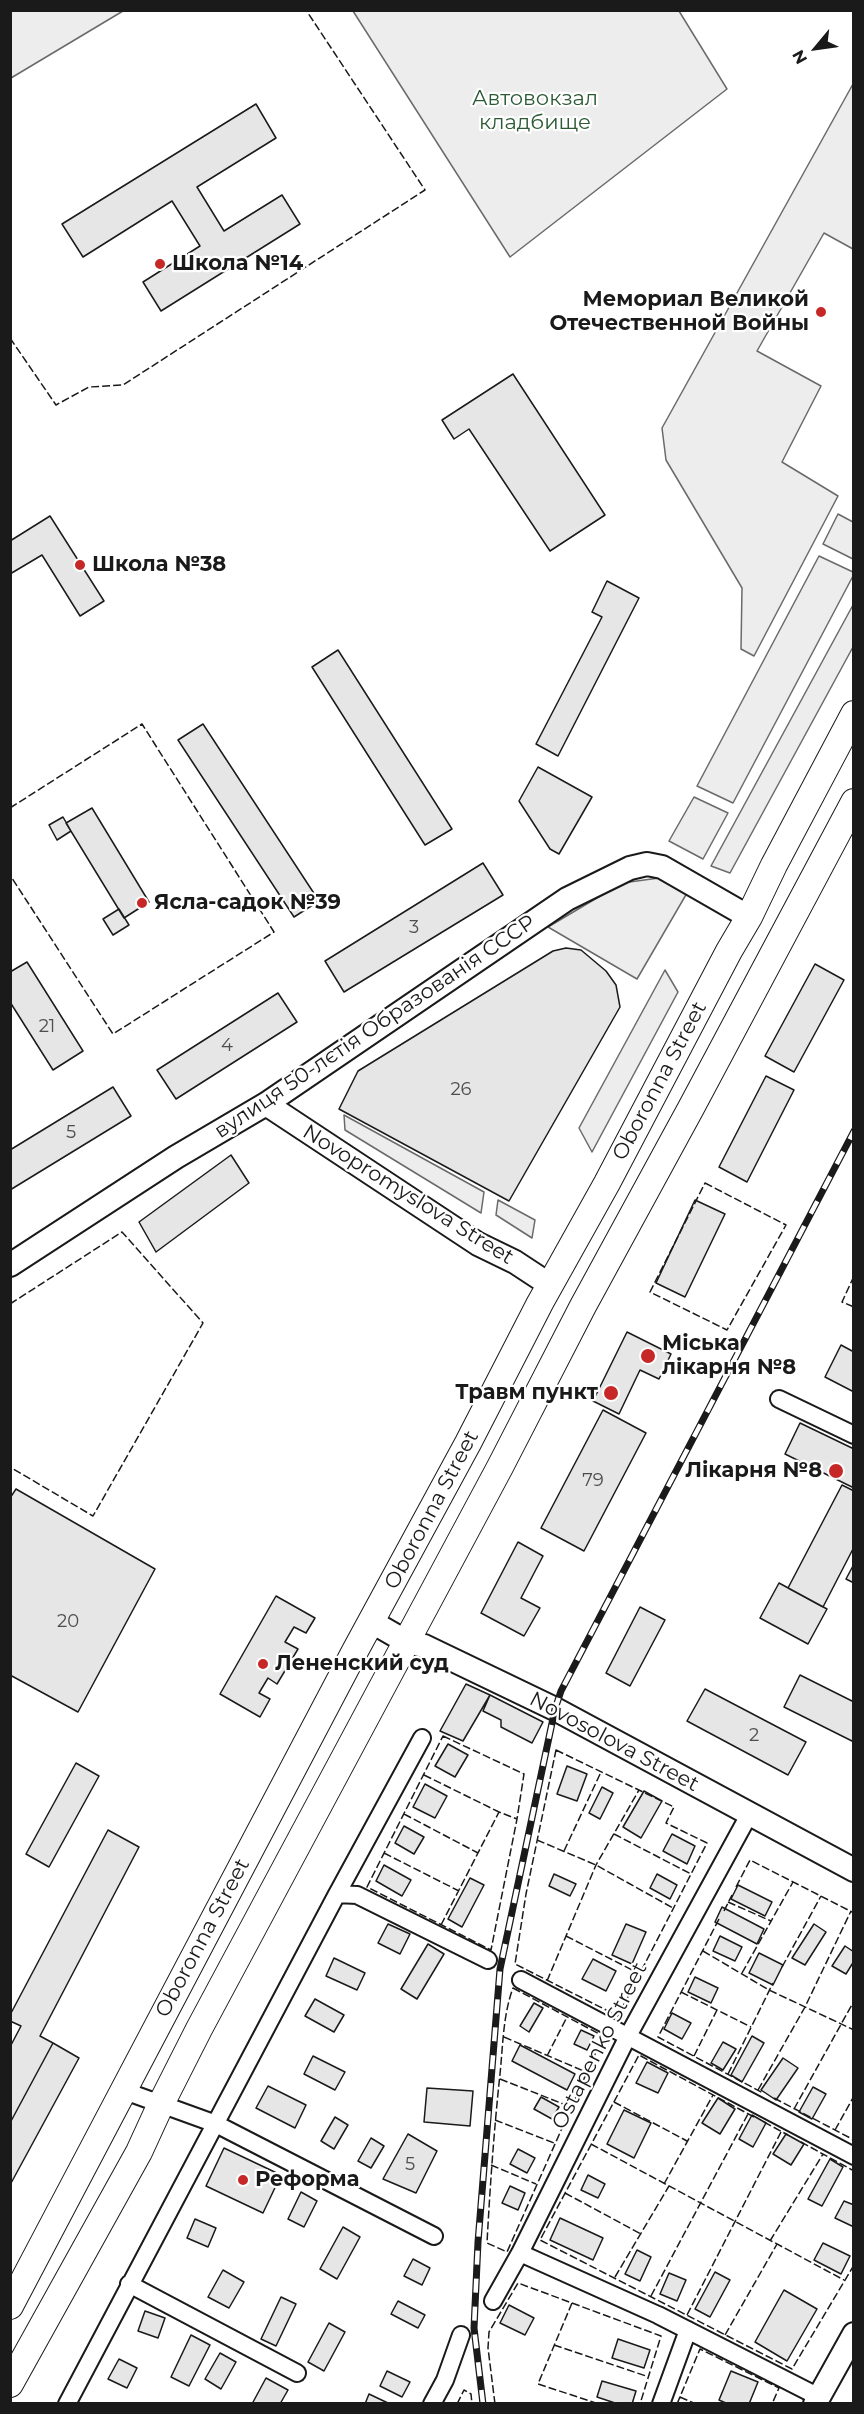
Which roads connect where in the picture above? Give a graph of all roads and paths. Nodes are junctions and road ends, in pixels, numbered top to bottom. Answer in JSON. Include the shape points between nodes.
{"nodes":[{"id":1,"x":854,"y":714,"type":"edge"},
{"id":2,"x":854,"y":802,"type":"edge"},
{"id":3,"x":749,"y":918,"type":"junction"},
{"id":4,"x":266,"y":1104,"type":"junction"},
{"id":5,"x":10,"y":1265,"type":"edge"},
{"id":6,"x":550,"y":1285,"type":"junction"},
{"id":7,"x":779,"y":1399,"type":"dead end"},
{"id":8,"x":854,"y":1435,"type":"edge"},
{"id":9,"x":372,"y":1622,"type":"junction"},
{"id":10,"x":405,"y":1641,"type":"junction"},
{"id":11,"x":422,"y":1738,"type":"dead end"},
{"id":12,"x":750,"y":1813,"type":"junction"},
{"id":13,"x":854,"y":1870,"type":"edge"},
{"id":14,"x":337,"y":1894,"type":"junction"},
{"id":15,"x":488,"y":1960,"type":"dead end"},
{"id":16,"x":521,"y":1980,"type":"dead end"},
{"id":17,"x":628,"y":2036,"type":"junction"},
{"id":18,"x":122,"y":2090,"type":"junction"},
{"id":19,"x":161,"y":2104,"type":"junction"},
{"id":20,"x":216,"y":2124,"type":"junction"},
{"id":21,"x":854,"y":2156,"type":"edge"},
{"id":22,"x":434,"y":2236,"type":"dead end"},
{"id":23,"x":520,"y":2253,"type":"junction"},
{"id":24,"x":129,"y":2284,"type":"junction"},
{"id":25,"x":493,"y":2301,"type":"dead end"},
{"id":26,"x":10,"y":2306,"type":"edge"},
{"id":27,"x":688,"y":2330,"type":"junction"},
{"id":28,"x":854,"y":2334,"type":"edge"},
{"id":29,"x":461,"y":2335,"type":"dead end"},
{"id":30,"x":297,"y":2373,"type":"dead end"},
{"id":31,"x":10,"y":2384,"type":"edge"},
{"id":32,"x":817,"y":2400,"type":"edge"},
{"id":33,"x":67,"y":2403,"type":"edge"},
{"id":34,"x":432,"y":2403,"type":"edge"},
{"id":35,"x":661,"y":2403,"type":"edge"}],
"edges":[{"from":1,"to":3,"type":"main road","name":"Oboronna Street"},
{"from":2,"to":10,"type":"main road","name":"Oboronna Street"},
{"from":3,"to":4,"type":"street","name":"вулиця 50-лєтія Образованія СССР","via":[[662,867],[647,864],[630,868],[567,899]]},
{"from":3,"to":6,"type":"main road","name":"Oboronna Street"},
{"from":4,"to":5,"type":"street","name":"вулиця 50-лєтія Образованія СССР","via":[[176,1157]]},
{"from":4,"to":6,"type":"street","name":"Novopromyslova Street","via":[[478,1244]]},
{"from":6,"to":9,"type":"main road","name":"Oboronna Street"},
{"from":7,"to":8,"type":"street"},
{"from":9,"to":10,"type":"street","name":"Novosolova Street"},
{"from":9,"to":18,"type":"main road","name":"Oboronna Street"},
{"from":10,"to":12,"type":"street","name":"Novosolova Street","via":[[424,1646],[555,1709]]},
{"from":10,"to":19,"type":"main road","name":"Oboronna Street"},
{"from":11,"to":14,"type":"street"},
{"from":12,"to":13,"type":"street","name":"Novosolova Street"},
{"from":12,"to":17,"type":"street","name":"Ostapenko Street"},
{"from":14,"to":15,"type":"street","via":[[357,1895]]},
{"from":14,"to":20,"type":"street"},
{"from":16,"to":17,"type":"street"},
{"from":17,"to":21,"type":"street"},
{"from":17,"to":23,"type":"street","name":"Ostapenko Street"},
{"from":18,"to":19,"type":"street"},
{"from":18,"to":26,"type":"main road","name":"Oboronna Street"},
{"from":19,"to":20,"type":"street"},
{"from":19,"to":31,"type":"main road","name":"Oboronna Street","via":[[139,2152]]},
{"from":20,"to":22,"type":"street"},
{"from":20,"to":24,"type":"street"},
{"from":23,"to":25,"type":"street","name":"Ostapenko Street"},
{"from":23,"to":27,"type":"street"},
{"from":24,"to":30,"type":"street"},
{"from":24,"to":33,"type":"street"},
{"from":27,"to":32,"type":"street"},
{"from":27,"to":35,"type":"street"},
{"from":28,"to":32,"type":"street"},
{"from":29,"to":34,"type":"street"}]}
